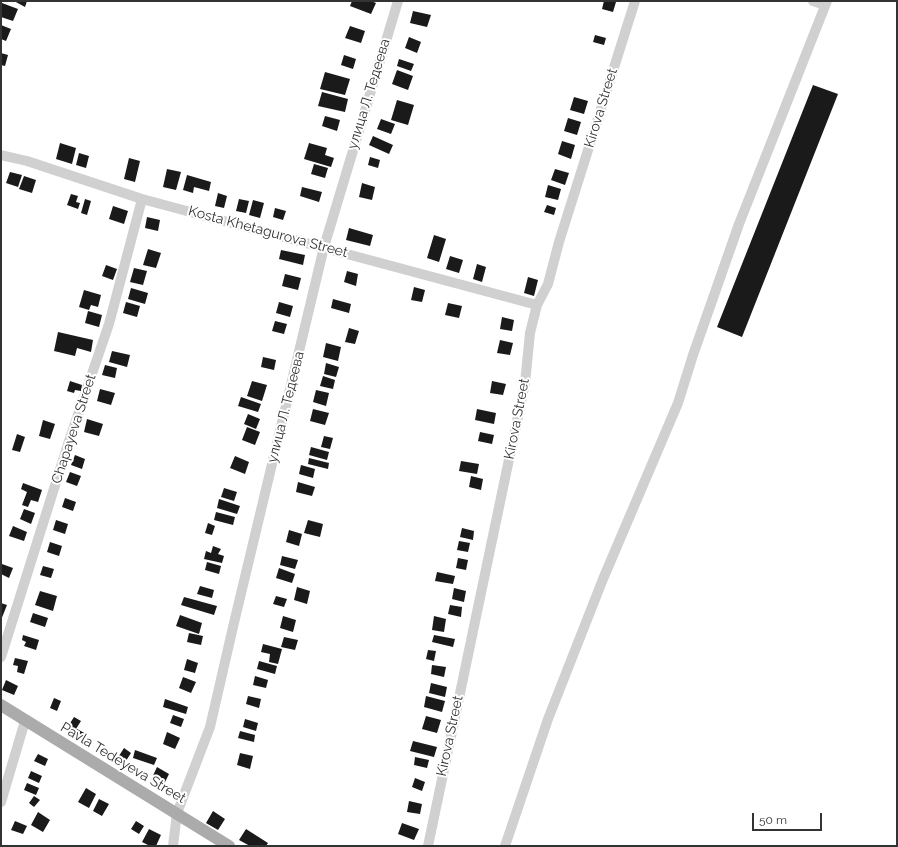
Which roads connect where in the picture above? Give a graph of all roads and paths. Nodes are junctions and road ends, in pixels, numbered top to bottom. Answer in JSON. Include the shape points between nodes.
{"nodes":[{"id":1,"x":398,"y":1,"type":"edge"},
{"id":2,"x":635,"y":1,"type":"edge"},
{"id":3,"x":813,"y":1,"type":"edge"},
{"id":4,"x":826,"y":3,"type":"edge"},
{"id":5,"x":1,"y":155,"type":"edge"},
{"id":6,"x":142,"y":199,"type":"junction"},
{"id":7,"x":324,"y":247,"type":"junction"},
{"id":8,"x":537,"y":305,"type":"junction"},
{"id":9,"x":1,"y":657,"type":"edge"},
{"id":10,"x":1,"y":705,"type":"edge"},
{"id":11,"x":25,"y":721,"type":"junction"},
{"id":12,"x":1,"y":802,"type":"edge"},
{"id":13,"x":177,"y":813,"type":"junction"},
{"id":14,"x":173,"y":846,"type":"edge"},
{"id":15,"x":229,"y":846,"type":"edge"},
{"id":16,"x":428,"y":846,"type":"edge"},
{"id":17,"x":506,"y":846,"type":"edge"}],
"edges":[{"from":1,"to":7,"type":"street","name":"улица Л. Тедеева"},
{"from":2,"to":8,"type":"street","name":"Kirova Street","via":[[548,284]]},
{"from":3,"to":4,"type":"street"},
{"from":4,"to":17,"type":"street","via":[[739,224],[678,403],[603,579],[548,719]]},
{"from":5,"to":6,"type":"street","name":"Kosta Khetagurova Street","via":[[27,161]]},
{"from":6,"to":7,"type":"street","name":"Kosta Khetagurova Street"},
{"from":6,"to":9,"type":"street","name":"Chapayeva Street","via":[[109,324]]},
{"from":7,"to":8,"type":"street","name":"Kosta Khetagurova Street"},
{"from":7,"to":13,"type":"street","name":"улица Л. Тедеева","via":[[210,727]]},
{"from":8,"to":16,"type":"street","name":"Kirova Street","via":[[530,333],[525,383]]},
{"from":10,"to":11,"type":"main road","name":"Pavla Tedeyeva Street"},
{"from":11,"to":12,"type":"street"},
{"from":11,"to":13,"type":"main road","name":"Pavla Tedeyeva Street"},
{"from":13,"to":14,"type":"street","name":"улица Л. Тедеева"},
{"from":13,"to":15,"type":"main road","name":"Pavla Tedeyeva Street"}]}
